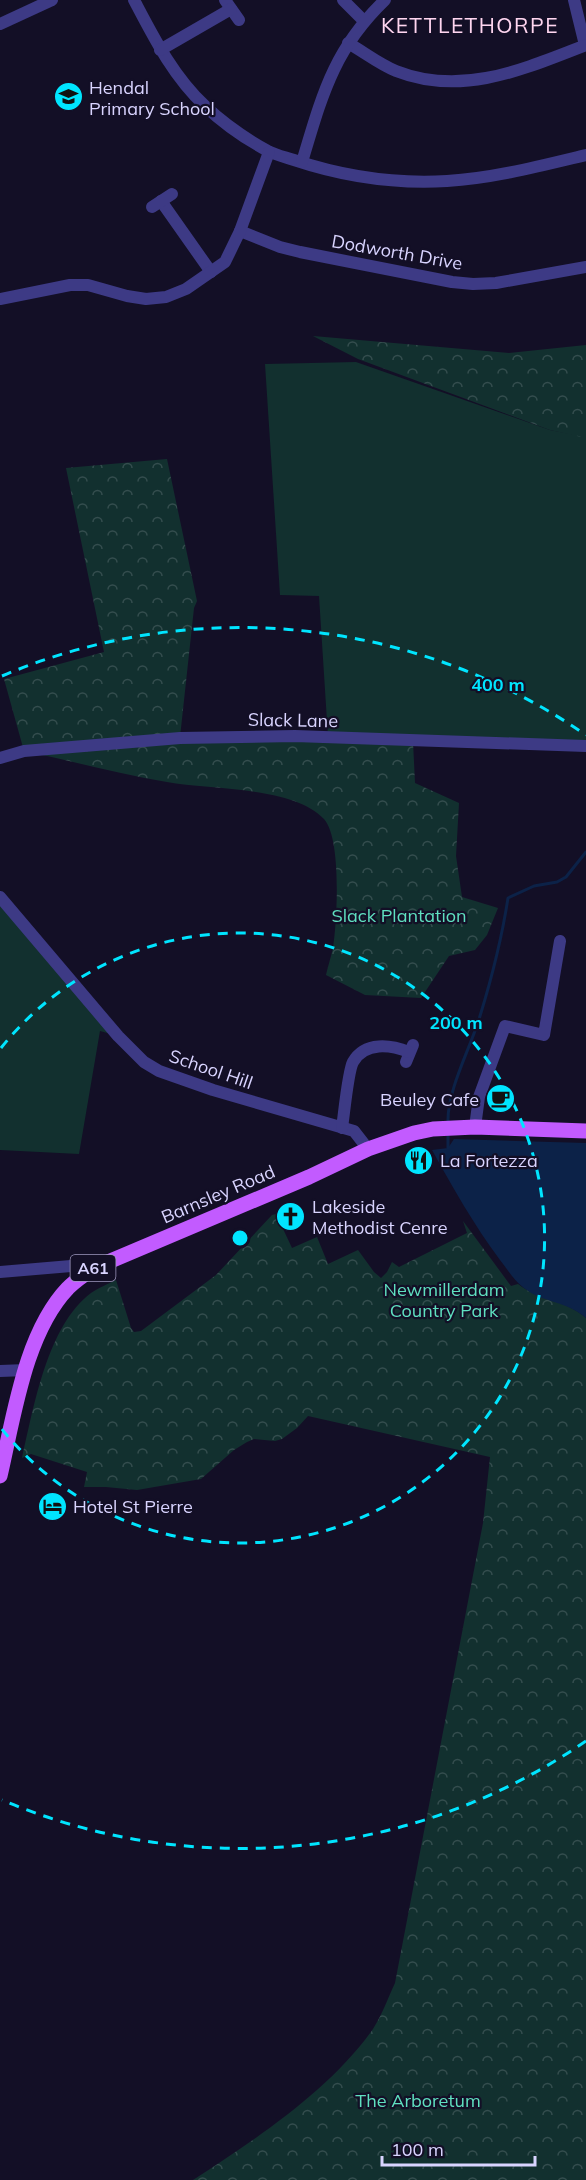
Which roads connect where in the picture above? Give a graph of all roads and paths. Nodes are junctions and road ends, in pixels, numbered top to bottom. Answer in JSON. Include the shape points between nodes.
{"nodes":[{"id":1,"x":52,"y":0,"type":"edge"},
{"id":2,"x":134,"y":0,"type":"edge"},
{"id":3,"x":343,"y":0,"type":"edge"},
{"id":4,"x":385,"y":0,"type":"edge"},
{"id":5,"x":574,"y":0,"type":"edge"},
{"id":6,"x":228,"y":5,"type":"edge"},
{"id":7,"x":239,"y":20,"type":"dead end"},
{"id":8,"x":363,"y":20,"type":"junction"},
{"id":9,"x":0,"y":24,"type":"edge"},
{"id":10,"x":348,"y":43,"type":"junction"},
{"id":11,"x":586,"y":45,"type":"edge"},
{"id":12,"x":160,"y":50,"type":"junction"},
{"id":13,"x":269,"y":152,"type":"junction"},
{"id":14,"x":586,"y":155,"type":"edge"},
{"id":15,"x":302,"y":162,"type":"junction"},
{"id":16,"x":161,"y":201,"type":"dead end"},
{"id":17,"x":240,"y":231,"type":"junction"},
{"id":18,"x":586,"y":267,"type":"edge"},
{"id":19,"x":211,"y":272,"type":"junction"},
{"id":20,"x":0,"y":299,"type":"edge"},
{"id":21,"x":586,"y":746,"type":"edge"},
{"id":22,"x":0,"y":758,"type":"edge"},
{"id":23,"x":0,"y":897,"type":"edge"},
{"id":24,"x":560,"y":941,"type":"dead end"},
{"id":25,"x":409,"y":1053,"type":"dead end"},
{"id":26,"x":475,"y":1127,"type":"junction"},
{"id":27,"x":342,"y":1128,"type":"junction"},
{"id":28,"x":586,"y":1131,"type":"edge"},
{"id":29,"x":368,"y":1149,"type":"junction"},
{"id":30,"x":94,"y":1268,"type":"junction"},
{"id":31,"x":0,"y":1272,"type":"edge"},
{"id":32,"x":26,"y":1370,"type":"junction"},
{"id":33,"x":0,"y":1371,"type":"edge"},
{"id":34,"x":4,"y":1440,"type":"edge"},
{"id":35,"x":0,"y":1476,"type":"edge"}],
"edges":[{"from":1,"to":9,"type":"street"},
{"from":2,"to":12,"type":"street"},
{"from":3,"to":8,"type":"street"},
{"from":4,"to":8,"type":"street"},
{"from":5,"to":11,"type":"street"},
{"from":6,"to":7,"type":"street"},
{"from":6,"to":12,"type":"street"},
{"from":8,"to":10,"type":"street"},
{"from":10,"to":11,"type":"street","via":[[394,70],[449,81],[496,78]]},
{"from":10,"to":15,"type":"street","via":[[327,80]]},
{"from":12,"to":13,"type":"street","via":[[204,105]]},
{"from":13,"to":15,"type":"street"},
{"from":13,"to":17,"type":"street"},
{"from":14,"to":15,"type":"street","via":[[497,175],[446,181],[360,176]]},
{"from":16,"to":19,"type":"street"},
{"from":17,"to":18,"type":"street","name":"Dodworth Drive","via":[[300,252],[452,282],[496,283]]},
{"from":17,"to":19,"type":"street","via":[[225,262]]},
{"from":19,"to":20,"type":"street","via":[[166,297],[146,299],[88,285]]},
{"from":21,"to":22,"type":"street","name":"Slack Lane","via":[[295,736],[180,738],[24,751]]},
{"from":23,"to":27,"type":"street","name":"School Hill","via":[[144,1062],[196,1085]]},
{"from":24,"to":26,"type":"street","via":[[544,1035],[505,1026],[479,1096]]},
{"from":25,"to":27,"type":"street","via":[[387,1045],[361,1053],[353,1062]]},
{"from":26,"to":28,"type":"main road","name":"Barnsley Road","number":"A61"},
{"from":26,"to":29,"type":"main road","name":"Barnsley Road","number":"A61","via":[[414,1133]]},
{"from":27,"to":29,"type":"street","name":"School Hill","via":[[354,1131]]},
{"from":29,"to":30,"type":"main road","name":"Barnsley Road","number":"A61"},
{"from":30,"to":31,"type":"street"},
{"from":30,"to":32,"type":"main road","name":"Barnsley Road","number":"A61","via":[[69,1287],[51,1310]]},
{"from":32,"to":33,"type":"street"},
{"from":32,"to":34,"type":"main road","name":"Barnsley Road","number":"A61"},
{"from":34,"to":35,"type":"main road","name":"Barnsley Road","number":"A61"}]}
